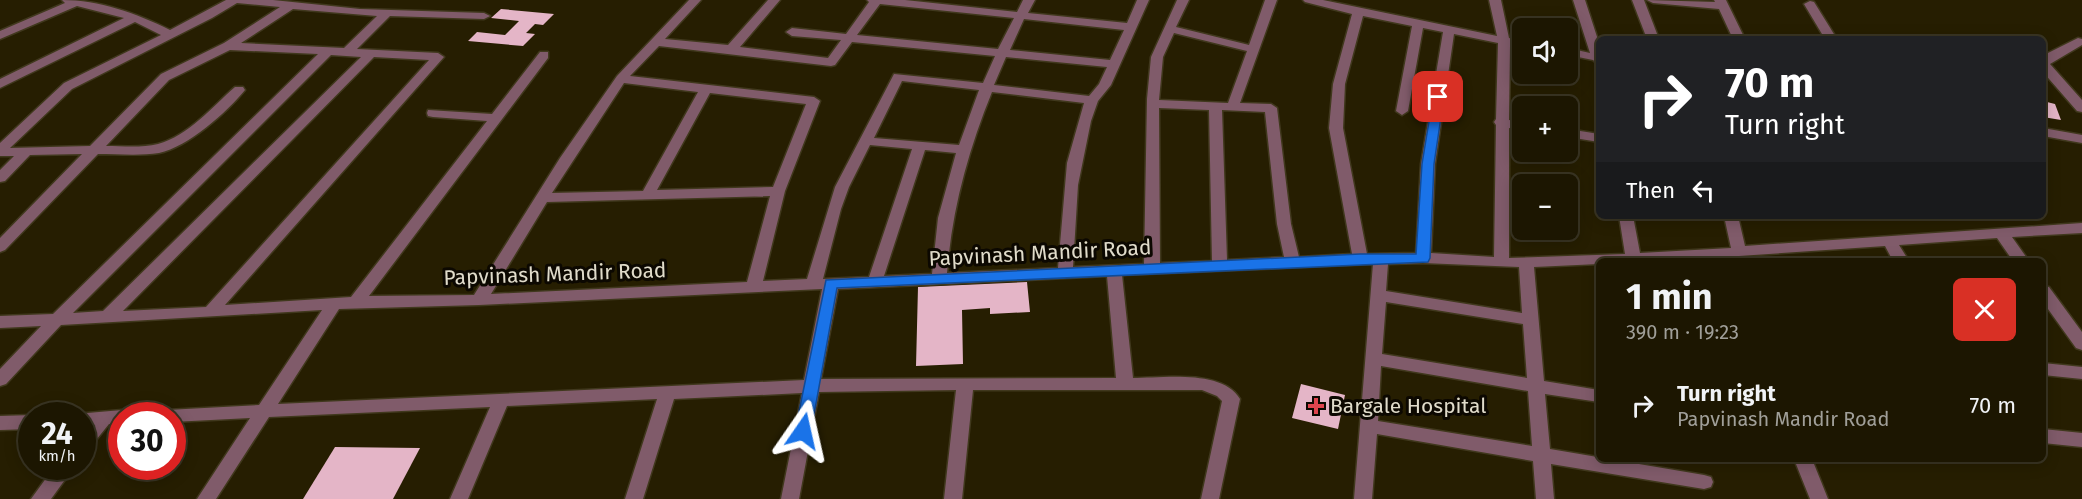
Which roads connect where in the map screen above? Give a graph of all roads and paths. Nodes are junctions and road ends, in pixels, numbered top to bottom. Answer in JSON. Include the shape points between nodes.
{"nodes":[{"id":1,"x":234,"y":0,"type":"edge"},
{"id":2,"x":239,"y":0,"type":"edge"},
{"id":3,"x":692,"y":0,"type":"edge"},
{"id":4,"x":774,"y":0,"type":"edge"},
{"id":5,"x":876,"y":0,"type":"edge"},
{"id":6,"x":1029,"y":0,"type":"edge"},
{"id":7,"x":1143,"y":0,"type":"edge"},
{"id":8,"x":1184,"y":0,"type":"edge"},
{"id":9,"x":1271,"y":0,"type":"edge"},
{"id":10,"x":1309,"y":0,"type":"edge"},
{"id":11,"x":1495,"y":0,"type":"edge"},
{"id":12,"x":1579,"y":0,"type":"edge"},
{"id":13,"x":1638,"y":0,"type":"edge"},
{"id":14,"x":1653,"y":0,"type":"edge"},
{"id":15,"x":75,"y":1,"type":"edge"},
{"id":16,"x":1721,"y":3,"type":"edge"},
{"id":17,"x":1810,"y":4,"type":"dead end"},
{"id":18,"x":964,"y":5,"type":"edge"},
{"id":19,"x":290,"y":6,"type":"junction"},
{"id":20,"x":1358,"y":12,"type":"junction"},
{"id":21,"x":387,"y":13,"type":"junction"},
{"id":22,"x":1020,"y":15,"type":"junction"},
{"id":23,"x":484,"y":16,"type":"dead end"},
{"id":24,"x":135,"y":17,"type":"junction"},
{"id":25,"x":1418,"y":24,"type":"junction"},
{"id":26,"x":1130,"y":27,"type":"junction"},
{"id":27,"x":1170,"y":29,"type":"junction"},
{"id":28,"x":1449,"y":30,"type":"junction"},
{"id":29,"x":792,"y":32,"type":"dead end"},
{"id":30,"x":0,"y":35,"type":"edge"},
{"id":31,"x":170,"y":35,"type":"junction"},
{"id":32,"x":1652,"y":36,"type":"edge"},
{"id":33,"x":1738,"y":36,"type":"edge"},
{"id":34,"x":1829,"y":36,"type":"edge"},
{"id":35,"x":848,"y":39,"type":"junction"},
{"id":36,"x":1504,"y":40,"type":"junction"},
{"id":37,"x":656,"y":42,"type":"junction"},
{"id":38,"x":1512,"y":42,"type":"edge"},
{"id":39,"x":2078,"y":42,"type":"dead end"},
{"id":40,"x":228,"y":46,"type":"junction"},
{"id":41,"x":731,"y":49,"type":"junction"},
{"id":42,"x":1251,"y":50,"type":"junction"},
{"id":43,"x":1596,"y":50,"type":"edge"},
{"id":44,"x":328,"y":51,"type":"junction"},
{"id":45,"x":347,"y":52,"type":"junction"},
{"id":46,"x":1003,"y":53,"type":"junction"},
{"id":47,"x":370,"y":54,"type":"junction"},
{"id":48,"x":1578,"y":54,"type":"edge"},
{"id":49,"x":544,"y":55,"type":"dead end"},
{"id":50,"x":1596,"y":58,"type":"edge"},
{"id":51,"x":2046,"y":61,"type":"edge"},
{"id":52,"x":1115,"y":64,"type":"junction"},
{"id":53,"x":2046,"y":67,"type":"edge"},
{"id":54,"x":621,"y":79,"type":"junction"},
{"id":55,"x":0,"y":84,"type":"edge"},
{"id":56,"x":989,"y":86,"type":"junction"},
{"id":57,"x":706,"y":89,"type":"junction"},
{"id":58,"x":239,"y":90,"type":"dead end"},
{"id":59,"x":1092,"y":100,"type":"junction"},
{"id":60,"x":1154,"y":104,"type":"junction"},
{"id":61,"x":1215,"y":106,"type":"junction"},
{"id":62,"x":1233,"y":106,"type":"junction"},
{"id":63,"x":2082,"y":108,"type":"edge"},
{"id":64,"x":1402,"y":111,"type":"dead end"},
{"id":65,"x":433,"y":113,"type":"dead end"},
{"id":66,"x":496,"y":118,"type":"junction"},
{"id":67,"x":1501,"y":122,"type":"junction"},
{"id":68,"x":1512,"y":124,"type":"edge"},
{"id":69,"x":2046,"y":133,"type":"edge"},
{"id":70,"x":1578,"y":135,"type":"edge"},
{"id":71,"x":1596,"y":138,"type":"edge"},
{"id":72,"x":2082,"y":139,"type":"edge"},
{"id":73,"x":865,"y":141,"type":"junction"},
{"id":74,"x":920,"y":146,"type":"junction"},
{"id":75,"x":91,"y":150,"type":"junction"},
{"id":76,"x":965,"y":150,"type":"junction"},
{"id":77,"x":0,"y":151,"type":"edge"},
{"id":78,"x":27,"y":151,"type":"junction"},
{"id":79,"x":0,"y":178,"type":"edge"},
{"id":80,"x":778,"y":191,"type":"junction"},
{"id":81,"x":647,"y":196,"type":"junction"},
{"id":82,"x":542,"y":198,"type":"junction"},
{"id":83,"x":1627,"y":219,"type":"edge"},
{"id":84,"x":1732,"y":219,"type":"edge"},
{"id":85,"x":2082,"y":228,"type":"edge"},
{"id":86,"x":2001,"y":233,"type":"junction"},
{"id":87,"x":1889,"y":241,"type":"junction"},
{"id":88,"x":0,"y":246,"type":"edge"},
{"id":89,"x":1739,"y":251,"type":"junction"},
{"id":90,"x":1787,"y":255,"type":"edge"},
{"id":91,"x":1423,"y":258,"type":"junction"},
{"id":92,"x":1634,"y":258,"type":"joint"},
{"id":93,"x":1724,"y":258,"type":"edge"},
{"id":94,"x":1899,"y":258,"type":"edge"},
{"id":95,"x":2019,"y":258,"type":"edge"},
{"id":96,"x":1360,"y":259,"type":"junction"},
{"id":97,"x":1381,"y":259,"type":"junction"},
{"id":98,"x":1596,"y":259,"type":"edge"},
{"id":99,"x":1293,"y":262,"type":"junction"},
{"id":100,"x":1526,"y":262,"type":"junction"},
{"id":101,"x":1501,"y":263,"type":"junction"},
{"id":102,"x":1220,"y":266,"type":"junction"},
{"id":103,"x":1152,"y":268,"type":"junction"},
{"id":104,"x":1114,"y":270,"type":"junction"},
{"id":105,"x":1065,"y":273,"type":"junction"},
{"id":106,"x":939,"y":278,"type":"junction"},
{"id":107,"x":875,"y":281,"type":"junction"},
{"id":108,"x":823,"y":284,"type":"junction"},
{"id":109,"x":754,"y":287,"type":"junction"},
{"id":110,"x":2046,"y":294,"type":"edge"},
{"id":111,"x":1378,"y":295,"type":"junction"},
{"id":112,"x":479,"y":300,"type":"junction"},
{"id":113,"x":356,"y":302,"type":"junction"},
{"id":114,"x":335,"y":303,"type":"junction"},
{"id":115,"x":210,"y":312,"type":"junction"},
{"id":116,"x":107,"y":317,"type":"junction"},
{"id":117,"x":56,"y":320,"type":"junction"},
{"id":118,"x":1531,"y":320,"type":"junction"},
{"id":119,"x":0,"y":322,"type":"edge"},
{"id":120,"x":2076,"y":329,"type":"edge"},
{"id":121,"x":2082,"y":344,"type":"edge"},
{"id":122,"x":1373,"y":359,"type":"junction"},
{"id":123,"x":2046,"y":369,"type":"edge"},
{"id":124,"x":2082,"y":373,"type":"edge"},
{"id":125,"x":0,"y":380,"type":"edge"},
{"id":126,"x":965,"y":384,"type":"junction"},
{"id":127,"x":1125,"y":384,"type":"junction"},
{"id":128,"x":1537,"y":385,"type":"junction"},
{"id":129,"x":811,"y":386,"type":"junction"},
{"id":130,"x":667,"y":394,"type":"junction"},
{"id":131,"x":1596,"y":395,"type":"edge"},
{"id":132,"x":501,"y":400,"type":"junction"},
{"id":133,"x":265,"y":410,"type":"junction"},
{"id":134,"x":186,"y":414,"type":"edge"},
{"id":135,"x":18,"y":422,"type":"edge"},
{"id":136,"x":108,"y":422,"type":"edge"},
{"id":137,"x":0,"y":423,"type":"edge"},
{"id":138,"x":1367,"y":426,"type":"junction"},
{"id":139,"x":96,"y":433,"type":"edge"},
{"id":140,"x":2046,"y":435,"type":"edge"},
{"id":141,"x":2082,"y":440,"type":"edge"},
{"id":142,"x":1542,"y":455,"type":"junction"},
{"id":143,"x":1804,"y":462,"type":"edge"},
{"id":144,"x":55,"y":480,"type":"edge"},
{"id":145,"x":1704,"y":482,"type":"dead end"},
{"id":146,"x":40,"y":499,"type":"edge"},
{"id":147,"x":206,"y":499,"type":"edge"},
{"id":148,"x":459,"y":499,"type":"edge"},
{"id":149,"x":634,"y":499,"type":"edge"},
{"id":150,"x":790,"y":499,"type":"edge"},
{"id":151,"x":953,"y":499,"type":"edge"},
{"id":152,"x":1210,"y":499,"type":"edge"},
{"id":153,"x":1363,"y":499,"type":"edge"},
{"id":154,"x":1545,"y":499,"type":"edge"},
{"id":155,"x":1819,"y":499,"type":"edge"}],
"edges":[{"from":1,"to":31,"type":"street"},
{"from":2,"to":19,"type":"street"},
{"from":3,"to":37,"type":"street"},
{"from":4,"to":41,"type":"street"},
{"from":5,"to":18,"type":"street"},
{"from":5,"to":35,"type":"street"},
{"from":6,"to":22,"type":"street"},
{"from":7,"to":26,"type":"street"},
{"from":8,"to":27,"type":"street"},
{"from":9,"to":42,"type":"street"},
{"from":10,"to":20,"type":"street"},
{"from":11,"to":36,"type":"street"},
{"from":12,"to":43,"type":"street"},
{"from":13,"to":32,"type":"street"},
{"from":14,"to":16,"type":"street"},
{"from":15,"to":24,"type":"street"},
{"from":15,"to":30,"type":"street"},
{"from":16,"to":33,"type":"street"},
{"from":17,"to":34,"type":"street"},
{"from":18,"to":22,"type":"street"},
{"from":19,"to":21,"type":"street"},
{"from":19,"to":40,"type":"street"},
{"from":20,"to":25,"type":"street"},
{"from":20,"to":96,"type":"street","via":[[1335,107]]},
{"from":21,"to":23,"type":"street"},
{"from":21,"to":45,"type":"street"},
{"from":22,"to":26,"type":"street"},
{"from":22,"to":46,"type":"street"},
{"from":24,"to":31,"type":"street"},
{"from":24,"to":55,"type":"street"},
{"from":25,"to":28,"type":"street"},
{"from":25,"to":64,"type":"street"},
{"from":26,"to":52,"type":"street"},
{"from":27,"to":42,"type":"street"},
{"from":27,"to":60,"type":"street","via":[[1157,57]]},
{"from":28,"to":36,"type":"street"},
{"from":28,"to":91,"type":"street","via":[[1428,164]]},
{"from":29,"to":35,"type":"street"},
{"from":31,"to":77,"type":"street","via":[[68,86]]},
{"from":35,"to":41,"type":"street","via":[[831,62]]},
{"from":35,"to":46,"type":"street"},
{"from":36,"to":38,"type":"street"},
{"from":36,"to":67,"type":"street"},
{"from":37,"to":41,"type":"street"},
{"from":37,"to":54,"type":"street"},
{"from":39,"to":51,"type":"street"},
{"from":40,"to":44,"type":"street"},
{"from":40,"to":75,"type":"street","via":[[165,76]]},
{"from":42,"to":62,"type":"street"},
{"from":44,"to":45,"type":"street"},
{"from":44,"to":117,"type":"street"},
{"from":45,"to":47,"type":"street"},
{"from":46,"to":52,"type":"street"},
{"from":46,"to":56,"type":"street"},
{"from":47,"to":115,"type":"street","via":[[438,57]]},
{"from":47,"to":116,"type":"street"},
{"from":48,"to":50,"type":"street"},
{"from":49,"to":66,"type":"street"},
{"from":52,"to":59,"type":"street"},
{"from":53,"to":63,"type":"street"},
{"from":54,"to":57,"type":"street"},
{"from":54,"to":82,"type":"street"},
{"from":56,"to":59,"type":"street"},
{"from":56,"to":73,"type":"street","via":[[898,77]]},
{"from":56,"to":76,"type":"street"},
{"from":57,"to":80,"type":"street","via":[[814,101]]},
{"from":57,"to":81,"type":"street"},
{"from":58,"to":75,"type":"street","via":[[171,146]]},
{"from":59,"to":105,"type":"street","via":[[1082,127],[1069,194]]},
{"from":60,"to":61,"type":"street"},
{"from":60,"to":103,"type":"street"},
{"from":61,"to":62,"type":"street"},
{"from":61,"to":102,"type":"street"},
{"from":62,"to":99,"type":"street","via":[[1271,108],[1284,224]]},
{"from":65,"to":66,"type":"street"},
{"from":66,"to":113,"type":"street"},
{"from":67,"to":68,"type":"street"},
{"from":67,"to":101,"type":"street"},
{"from":69,"to":72,"type":"street"},
{"from":70,"to":71,"type":"street"},
{"from":73,"to":74,"type":"street"},
{"from":73,"to":108,"type":"street","via":[[834,209]]},
{"from":74,"to":76,"type":"street"},
{"from":74,"to":107,"type":"street"},
{"from":75,"to":78,"type":"street"},
{"from":75,"to":88,"type":"street"},
{"from":76,"to":106,"type":"street","via":[[947,209]]},
{"from":77,"to":78,"type":"street"},
{"from":78,"to":79,"type":"street"},
{"from":80,"to":81,"type":"street"},
{"from":80,"to":109,"type":"street"},
{"from":81,"to":82,"type":"street"},
{"from":82,"to":112,"type":"street"},
{"from":83,"to":92,"type":"street"},
{"from":84,"to":89,"type":"street"},
{"from":85,"to":86,"type":"street","name":"Papvinash Mandir Road"},
{"from":86,"to":87,"type":"street","name":"Papvinash Mandir Road"},
{"from":86,"to":95,"type":"street"},
{"from":87,"to":90,"type":"street","name":"Papvinash Mandir Road"},
{"from":87,"to":94,"type":"street"},
{"from":89,"to":90,"type":"street","name":"Papvinash Mandir Road"},
{"from":89,"to":93,"type":"street","name":"Papvinash Mandir Road"},
{"from":91,"to":97,"type":"street","name":"Papvinash Mandir Road"},
{"from":91,"to":101,"type":"street","name":"Papvinash Mandir Road"},
{"from":92,"to":93,"type":"street","name":"Papvinash Mandir Road"},
{"from":96,"to":97,"type":"street","name":"Papvinash Mandir Road"},
{"from":96,"to":99,"type":"street","name":"Papvinash Mandir Road"},
{"from":97,"to":111,"type":"street"},
{"from":98,"to":100,"type":"street","name":"Papvinash Mandir Road"},
{"from":99,"to":102,"type":"street","name":"Papvinash Mandir Road"},
{"from":100,"to":101,"type":"street","name":"Papvinash Mandir Road"},
{"from":100,"to":118,"type":"street"},
{"from":102,"to":103,"type":"street","name":"Papvinash Mandir Road"},
{"from":103,"to":104,"type":"street","name":"Papvinash Mandir Road"},
{"from":104,"to":105,"type":"street","name":"Papvinash Mandir Road"},
{"from":104,"to":127,"type":"street"},
{"from":105,"to":106,"type":"street","name":"Papvinash Mandir Road"},
{"from":106,"to":107,"type":"street","name":"Papvinash Mandir Road"},
{"from":107,"to":108,"type":"street","name":"Papvinash Mandir Road"},
{"from":108,"to":109,"type":"street","name":"Papvinash Mandir Road"},
{"from":108,"to":129,"type":"street"},
{"from":109,"to":112,"type":"street","name":"Papvinash Mandir Road"},
{"from":110,"to":120,"type":"street"},
{"from":111,"to":118,"type":"street"},
{"from":111,"to":122,"type":"street"},
{"from":112,"to":113,"type":"street","name":"Papvinash Mandir Road"},
{"from":113,"to":114,"type":"street","name":"Papvinash Mandir Road"},
{"from":114,"to":115,"type":"street","name":"Papvinash Mandir Road"},
{"from":114,"to":133,"type":"street"},
{"from":115,"to":116,"type":"street","name":"Papvinash Mandir Road"},
{"from":116,"to":117,"type":"street","name":"Papvinash Mandir Road"},
{"from":117,"to":119,"type":"street","name":"Papvinash Mandir Road"},
{"from":117,"to":125,"type":"street"},
{"from":118,"to":128,"type":"street"},
{"from":120,"to":121,"type":"street"},
{"from":122,"to":128,"type":"street"},
{"from":122,"to":138,"type":"street"},
{"from":123,"to":124,"type":"street"},
{"from":126,"to":127,"type":"street"},
{"from":126,"to":129,"type":"street"},
{"from":126,"to":151,"type":"street"},
{"from":127,"to":152,"type":"street","via":[[1203,384],[1223,391],[1231,399]]},
{"from":128,"to":131,"type":"street"},
{"from":128,"to":142,"type":"street"},
{"from":129,"to":130,"type":"street"},
{"from":129,"to":150,"type":"street"},
{"from":130,"to":132,"type":"street"},
{"from":130,"to":149,"type":"street"},
{"from":132,"to":133,"type":"street"},
{"from":132,"to":148,"type":"street"},
{"from":133,"to":134,"type":"street"},
{"from":133,"to":147,"type":"street"},
{"from":135,"to":137,"type":"street"},
{"from":136,"to":139,"type":"street"},
{"from":138,"to":142,"type":"street"},
{"from":138,"to":153,"type":"street"},
{"from":140,"to":141,"type":"street"},
{"from":142,"to":145,"type":"street"},
{"from":142,"to":154,"type":"street"},
{"from":143,"to":155,"type":"street"},
{"from":144,"to":146,"type":"street"}]}
